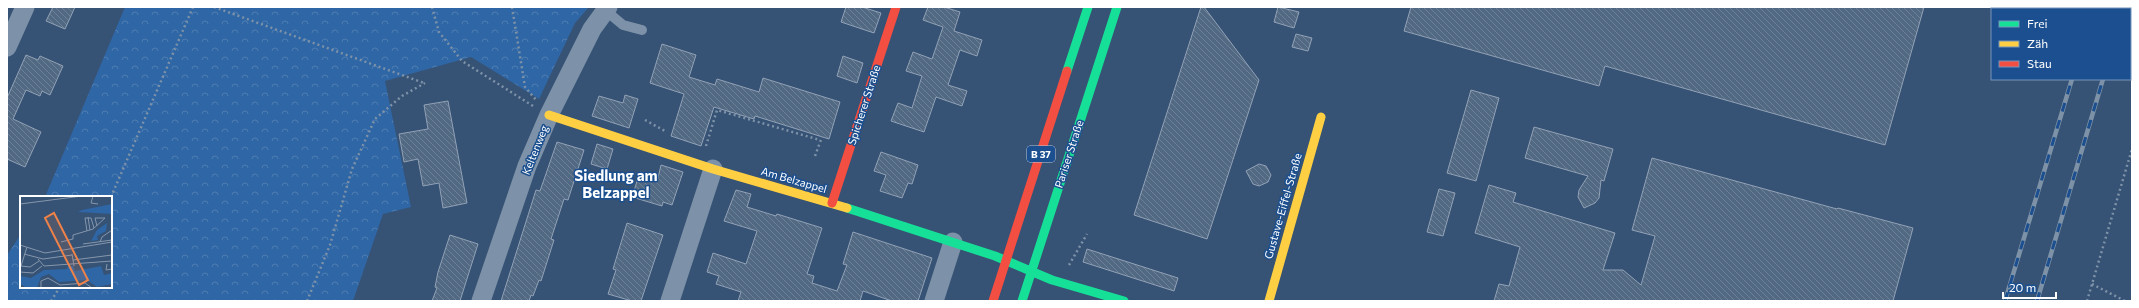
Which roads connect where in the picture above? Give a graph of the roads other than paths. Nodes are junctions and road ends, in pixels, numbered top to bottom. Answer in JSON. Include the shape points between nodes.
{"nodes":[{"id":1,"x":25,"y":7,"type":"edge"},
{"id":2,"x":896,"y":7,"type":"edge"},
{"id":3,"x":1088,"y":7,"type":"edge"},
{"id":4,"x":1117,"y":7,"type":"edge"},
{"id":5,"x":606,"y":8,"type":"edge"},
{"id":6,"x":642,"y":30,"type":"dead end"},
{"id":7,"x":7,"y":47,"type":"edge"},
{"id":8,"x":549,"y":115,"type":"junction"},
{"id":9,"x":1321,"y":117,"type":"dead end"},
{"id":10,"x":712,"y":169,"type":"junction"},
{"id":11,"x":832,"y":203,"type":"junction"},
{"id":12,"x":953,"y":242,"type":"junction"},
{"id":13,"x":1007,"y":259,"type":"junction"},
{"id":14,"x":1031,"y":272,"type":"junction"},
{"id":15,"x":481,"y":301,"type":"edge"},
{"id":16,"x":670,"y":301,"type":"edge"},
{"id":17,"x":934,"y":301,"type":"edge"},
{"id":18,"x":993,"y":301,"type":"edge"},
{"id":19,"x":1022,"y":301,"type":"edge"},
{"id":20,"x":1124,"y":301,"type":"edge"},
{"id":21,"x":1269,"y":301,"type":"edge"}],
"edges":[{"from":1,"to":7,"type":"street"},
{"from":2,"to":11,"type":"street","name":"Spicherer Straße"},
{"from":3,"to":13,"type":"street","number":"B 37"},
{"from":4,"to":14,"type":"street","name":"Pariser Straße","number":"B 37"},
{"from":5,"to":6,"type":"lane","via":[[623,25]]},
{"from":5,"to":8,"type":"street","name":"Keltenweg","via":[[575,60]]},
{"from":8,"to":10,"type":"street","name":"Am Belzappel"},
{"from":8,"to":15,"type":"street","name":"Keltenweg","via":[[522,180]]},
{"from":9,"to":21,"type":"street","name":"Gustave-Eiffel-Straße"},
{"from":10,"to":11,"type":"street","name":"Am Belzappel"},
{"from":10,"to":16,"type":"street"},
{"from":11,"to":12,"type":"street","name":"Am Belzappel"},
{"from":12,"to":13,"type":"street","name":"Am Belzappel"},
{"from":12,"to":17,"type":"street"},
{"from":13,"to":14,"type":"street","name":"Am Belzappel"},
{"from":13,"to":18,"type":"street","number":"B 37"},
{"from":14,"to":19,"type":"street","name":"Pariser Straße","number":"B 37"},
{"from":14,"to":20,"type":"street"}]}
